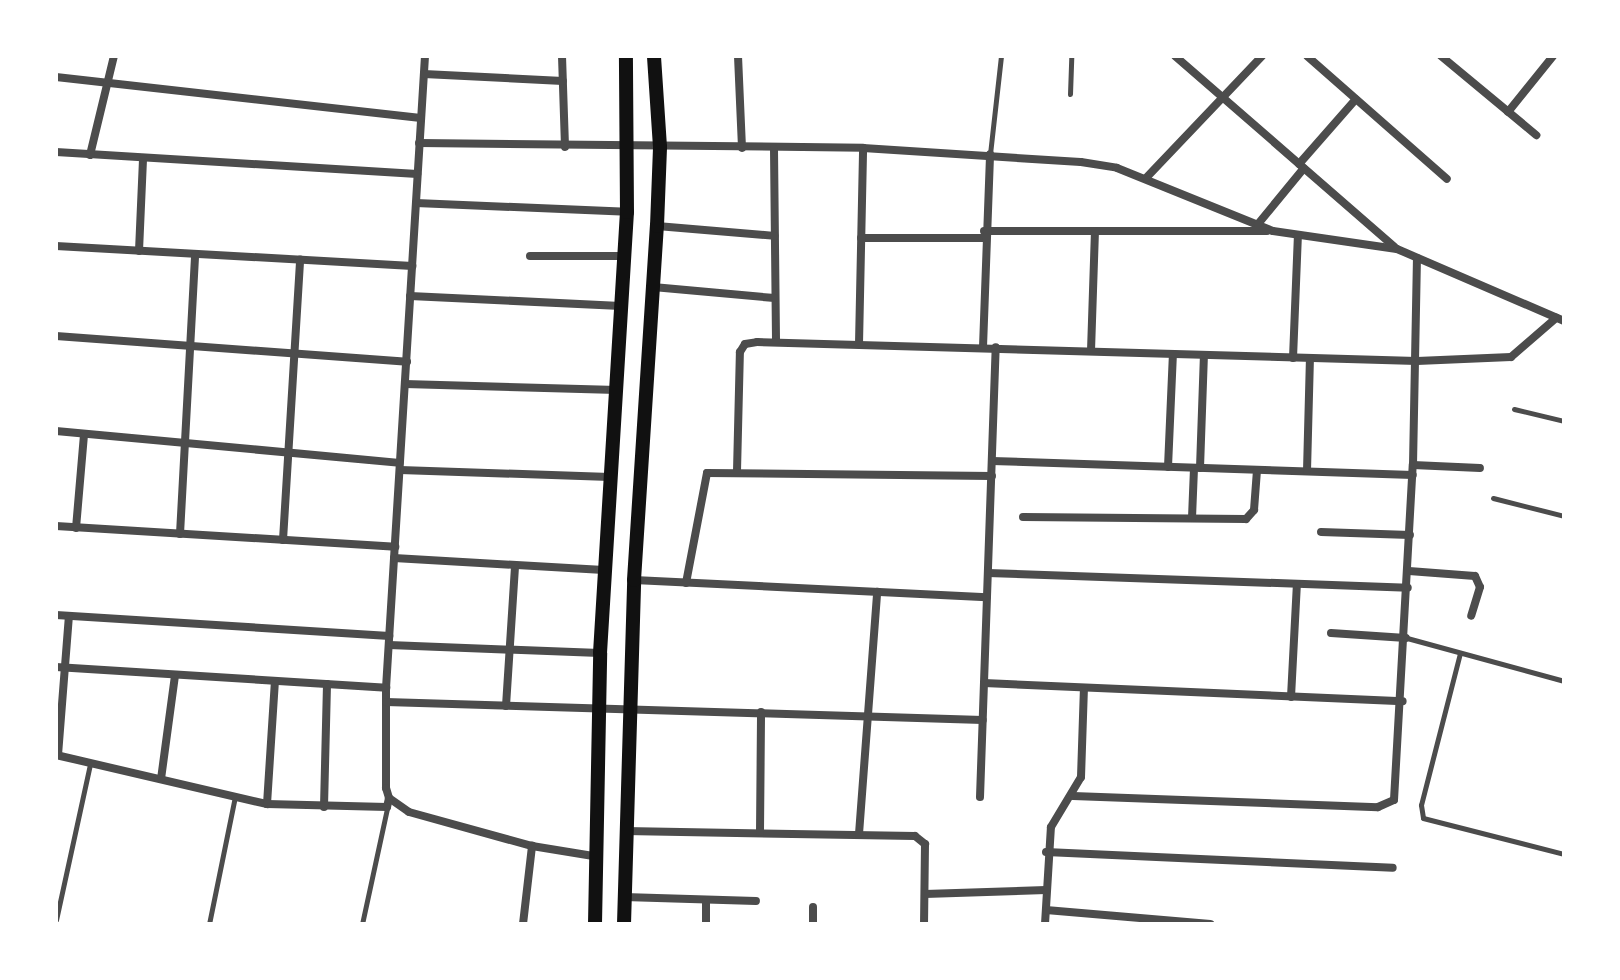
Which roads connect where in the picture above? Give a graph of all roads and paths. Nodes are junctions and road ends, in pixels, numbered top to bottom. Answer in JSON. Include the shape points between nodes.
{"nodes":[{"id":1,"x":114,"y":56,"type":"edge"},
{"id":2,"x":425,"y":56,"type":"edge"},
{"id":3,"x":562,"y":56,"type":"edge"},
{"id":4,"x":626,"y":56,"type":"edge"},
{"id":5,"x":654,"y":56,"type":"edge"},
{"id":6,"x":738,"y":56,"type":"edge"},
{"id":7,"x":1001,"y":56,"type":"edge"},
{"id":8,"x":1071,"y":56,"type":"edge"},
{"id":9,"x":1175,"y":56,"type":"edge"},
{"id":10,"x":1262,"y":56,"type":"edge"},
{"id":11,"x":1307,"y":56,"type":"edge"},
{"id":12,"x":1441,"y":56,"type":"edge"},
{"id":13,"x":1553,"y":56,"type":"edge"},
{"id":14,"x":424,"y":74,"type":"junction"},
{"id":15,"x":56,"y":77,"type":"edge"},
{"id":16,"x":563,"y":81,"type":"junction"},
{"id":17,"x":108,"y":83,"type":"junction"},
{"id":18,"x":1070,"y":94,"type":"dead end"},
{"id":19,"x":1223,"y":97,"type":"junction"},
{"id":20,"x":1356,"y":99,"type":"junction"},
{"id":21,"x":1508,"y":112,"type":"junction"},
{"id":22,"x":421,"y":118,"type":"junction"},
{"id":23,"x":1536,"y":135,"type":"dead end"},
{"id":24,"x":419,"y":143,"type":"junction"},
{"id":25,"x":565,"y":147,"type":"junction"},
{"id":26,"x":660,"y":147,"type":"junction"},
{"id":27,"x":629,"y":148,"type":"junction"},
{"id":28,"x":742,"y":148,"type":"junction"},
{"id":29,"x":863,"y":148,"type":"junction"},
{"id":30,"x":774,"y":149,"type":"junction"},
{"id":31,"x":56,"y":152,"type":"edge"},
{"id":32,"x":990,"y":154,"type":"junction"},
{"id":33,"x":90,"y":155,"type":"junction"},
{"id":34,"x":143,"y":158,"type":"junction"},
{"id":35,"x":1302,"y":166,"type":"junction"},
{"id":36,"x":417,"y":174,"type":"junction"},
{"id":37,"x":1146,"y":178,"type":"junction"},
{"id":38,"x":1447,"y":179,"type":"dead end"},
{"id":39,"x":416,"y":203,"type":"junction"},
{"id":40,"x":627,"y":212,"type":"junction"},
{"id":41,"x":1258,"y":224,"type":"junction"},
{"id":42,"x":657,"y":226,"type":"junction"},
{"id":43,"x":1095,"y":231,"type":"junction"},
{"id":44,"x":1273,"y":231,"type":"junction"},
{"id":45,"x":984,"y":234,"type":"junction"},
{"id":46,"x":775,"y":236,"type":"junction"},
{"id":47,"x":1298,"y":236,"type":"junction"},
{"id":48,"x":861,"y":238,"type":"junction"},
{"id":49,"x":56,"y":246,"type":"edge"},
{"id":50,"x":1397,"y":249,"type":"junction"},
{"id":51,"x":139,"y":251,"type":"junction"},
{"id":52,"x":195,"y":254,"type":"junction"},
{"id":53,"x":530,"y":256,"type":"dead end"},
{"id":54,"x":625,"y":256,"type":"junction"},
{"id":55,"x":1417,"y":258,"type":"junction"},
{"id":56,"x":300,"y":260,"type":"junction"},
{"id":57,"x":412,"y":266,"type":"junction"},
{"id":58,"x":653,"y":287,"type":"junction"},
{"id":59,"x":410,"y":296,"type":"junction"},
{"id":60,"x":775,"y":298,"type":"junction"},
{"id":61,"x":621,"y":306,"type":"junction"},
{"id":62,"x":1560,"y":320,"type":"edge"},
{"id":63,"x":56,"y":336,"type":"edge"},
{"id":64,"x":776,"y":342,"type":"junction"},
{"id":65,"x":859,"y":344,"type":"junction"},
{"id":66,"x":190,"y":346,"type":"junction"},
{"id":67,"x":983,"y":347,"type":"junction"},
{"id":68,"x":996,"y":347,"type":"junction"},
{"id":69,"x":1091,"y":351,"type":"junction"},
{"id":70,"x":295,"y":354,"type":"junction"},
{"id":71,"x":1173,"y":354,"type":"junction"},
{"id":72,"x":1204,"y":355,"type":"junction"},
{"id":73,"x":1293,"y":358,"type":"junction"},
{"id":74,"x":1310,"y":359,"type":"junction"},
{"id":75,"x":1417,"y":361,"type":"junction"},
{"id":76,"x":407,"y":362,"type":"junction"},
{"id":77,"x":405,"y":384,"type":"junction"},
{"id":78,"x":617,"y":390,"type":"junction"},
{"id":79,"x":1514,"y":409,"type":"dead end"},
{"id":80,"x":1564,"y":421,"type":"edge"},
{"id":81,"x":56,"y":431,"type":"edge"},
{"id":82,"x":84,"y":434,"type":"junction"},
{"id":83,"x":183,"y":443,"type":"junction"},
{"id":84,"x":289,"y":452,"type":"junction"},
{"id":85,"x":992,"y":461,"type":"junction"},
{"id":86,"x":400,"y":466,"type":"junction"},
{"id":87,"x":1168,"y":467,"type":"junction"},
{"id":88,"x":1197,"y":468,"type":"junction"},
{"id":89,"x":1480,"y":468,"type":"dead end"},
{"id":90,"x":1257,"y":470,"type":"junction"},
{"id":91,"x":1413,"y":470,"type":"junction"},
{"id":92,"x":737,"y":471,"type":"junction"},
{"id":93,"x":1307,"y":471,"type":"junction"},
{"id":94,"x":992,"y":476,"type":"junction"},
{"id":95,"x":610,"y":477,"type":"junction"},
{"id":96,"x":1493,"y":498,"type":"dead end"},
{"id":97,"x":1564,"y":516,"type":"edge"},
{"id":98,"x":1023,"y":517,"type":"dead end"},
{"id":99,"x":1192,"y":518,"type":"junction"},
{"id":100,"x":56,"y":526,"type":"edge"},
{"id":101,"x":76,"y":528,"type":"junction"},
{"id":102,"x":1321,"y":532,"type":"dead end"},
{"id":103,"x":180,"y":534,"type":"junction"},
{"id":104,"x":1410,"y":535,"type":"junction"},
{"id":105,"x":283,"y":540,"type":"junction"},
{"id":106,"x":395,"y":547,"type":"junction"},
{"id":107,"x":394,"y":558,"type":"junction"},
{"id":108,"x":515,"y":566,"type":"junction"},
{"id":109,"x":604,"y":570,"type":"junction"},
{"id":110,"x":1409,"y":571,"type":"junction"},
{"id":111,"x":988,"y":573,"type":"junction"},
{"id":112,"x":634,"y":580,"type":"junction"},
{"id":113,"x":686,"y":583,"type":"junction"},
{"id":114,"x":1297,"y":584,"type":"junction"},
{"id":115,"x":1408,"y":588,"type":"junction"},
{"id":116,"x":877,"y":592,"type":"junction"},
{"id":117,"x":987,"y":597,"type":"junction"},
{"id":118,"x":56,"y":615,"type":"edge"},
{"id":119,"x":69,"y":616,"type":"junction"},
{"id":120,"x":1471,"y":616,"type":"dead end"},
{"id":121,"x":1331,"y":633,"type":"dead end"},
{"id":122,"x":1406,"y":638,"type":"junction"},
{"id":123,"x":389,"y":641,"type":"junction"},
{"id":124,"x":510,"y":649,"type":"junction"},
{"id":125,"x":600,"y":653,"type":"junction"},
{"id":126,"x":1460,"y":653,"type":"junction"},
{"id":127,"x":60,"y":668,"type":"edge"},
{"id":128,"x":175,"y":675,"type":"junction"},
{"id":129,"x":275,"y":681,"type":"junction"},
{"id":130,"x":1564,"y":681,"type":"edge"},
{"id":131,"x":984,"y":683,"type":"junction"},
{"id":132,"x":327,"y":684,"type":"junction"},
{"id":133,"x":386,"y":688,"type":"junction"},
{"id":134,"x":1084,"y":688,"type":"junction"},
{"id":135,"x":1291,"y":697,"type":"junction"},
{"id":136,"x":1403,"y":701,"type":"junction"},
{"id":137,"x":386,"y":702,"type":"junction"},
{"id":138,"x":506,"y":706,"type":"junction"},
{"id":139,"x":629,"y":709,"type":"junction"},
{"id":140,"x":599,"y":710,"type":"junction"},
{"id":141,"x":761,"y":712,"type":"junction"},
{"id":142,"x":871,"y":715,"type":"junction"},
{"id":143,"x":983,"y":720,"type":"junction"},
{"id":144,"x":57,"y":755,"type":"edge"},
{"id":145,"x":91,"y":763,"type":"junction"},
{"id":146,"x":161,"y":779,"type":"junction"},
{"id":147,"x":235,"y":796,"type":"junction"},
{"id":148,"x":1073,"y":796,"type":"junction"},
{"id":149,"x":980,"y":797,"type":"dead end"},
{"id":150,"x":388,"y":803,"type":"junction"},
{"id":151,"x":267,"y":804,"type":"junction"},
{"id":152,"x":324,"y":807,"type":"junction"},
{"id":153,"x":624,"y":831,"type":"junction"},
{"id":154,"x":760,"y":832,"type":"junction"},
{"id":155,"x":859,"y":834,"type":"junction"},
{"id":156,"x":532,"y":846,"type":"junction"},
{"id":157,"x":1046,"y":852,"type":"junction"},
{"id":158,"x":1564,"y":854,"type":"edge"},
{"id":159,"x":593,"y":856,"type":"junction"},
{"id":160,"x":1393,"y":868,"type":"dead end"},
{"id":161,"x":1046,"y":890,"type":"junction"},
{"id":162,"x":925,"y":894,"type":"junction"},
{"id":163,"x":624,"y":897,"type":"junction"},
{"id":164,"x":706,"y":900,"type":"junction"},
{"id":165,"x":756,"y":901,"type":"dead end"},
{"id":166,"x":813,"y":907,"type":"dead end"},
{"id":167,"x":1046,"y":910,"type":"junction"},
{"id":168,"x":56,"y":920,"type":"edge"},
{"id":169,"x":209,"y":924,"type":"edge"},
{"id":170,"x":362,"y":924,"type":"edge"},
{"id":171,"x":523,"y":924,"type":"edge"},
{"id":172,"x":595,"y":924,"type":"edge"},
{"id":173,"x":624,"y":924,"type":"edge"},
{"id":174,"x":706,"y":924,"type":"edge"},
{"id":175,"x":813,"y":924,"type":"edge"},
{"id":176,"x":924,"y":924,"type":"edge"},
{"id":177,"x":1045,"y":924,"type":"edge"},
{"id":178,"x":1210,"y":924,"type":"edge"}],
"edges":[{"from":1,"to":17,"type":"street"},
{"from":2,"to":14,"type":"street"},
{"from":3,"to":16,"type":"street"},
{"from":4,"to":27,"type":"main road"},
{"from":5,"to":26,"type":"main road"},
{"from":6,"to":28,"type":"street"},
{"from":7,"to":32,"type":"lane"},
{"from":8,"to":18,"type":"lane"},
{"from":9,"to":19,"type":"street"},
{"from":10,"to":19,"type":"street"},
{"from":11,"to":20,"type":"street"},
{"from":12,"to":21,"type":"street"},
{"from":13,"to":21,"type":"street"},
{"from":14,"to":16,"type":"street"},
{"from":14,"to":22,"type":"street"},
{"from":15,"to":17,"type":"street"},
{"from":16,"to":25,"type":"street"},
{"from":17,"to":22,"type":"street"},
{"from":17,"to":33,"type":"street"},
{"from":19,"to":35,"type":"street"},
{"from":19,"to":37,"type":"street"},
{"from":20,"to":35,"type":"street"},
{"from":20,"to":38,"type":"street"},
{"from":21,"to":23,"type":"street"},
{"from":22,"to":24,"type":"street"},
{"from":24,"to":25,"type":"street"},
{"from":24,"to":36,"type":"street"},
{"from":25,"to":27,"type":"street"},
{"from":26,"to":27,"type":"street"},
{"from":26,"to":28,"type":"street"},
{"from":26,"to":42,"type":"main road"},
{"from":27,"to":40,"type":"main road"},
{"from":28,"to":30,"type":"street"},
{"from":29,"to":30,"type":"street"},
{"from":29,"to":32,"type":"street"},
{"from":29,"to":48,"type":"street"},
{"from":30,"to":46,"type":"street"},
{"from":31,"to":33,"type":"street"},
{"from":32,"to":37,"type":"street","via":[[1081,162]]},
{"from":32,"to":45,"type":"street"},
{"from":33,"to":34,"type":"street"},
{"from":34,"to":36,"type":"street"},
{"from":34,"to":51,"type":"street"},
{"from":35,"to":41,"type":"street"},
{"from":35,"to":50,"type":"street"},
{"from":36,"to":39,"type":"street"},
{"from":37,"to":41,"type":"street"},
{"from":39,"to":40,"type":"street"},
{"from":39,"to":57,"type":"street"},
{"from":40,"to":54,"type":"main road"},
{"from":41,"to":44,"type":"street"},
{"from":42,"to":46,"type":"street"},
{"from":42,"to":58,"type":"main road"},
{"from":43,"to":44,"type":"street"},
{"from":43,"to":45,"type":"street"},
{"from":43,"to":69,"type":"street"},
{"from":44,"to":47,"type":"street"},
{"from":45,"to":48,"type":"street"},
{"from":45,"to":67,"type":"street"},
{"from":46,"to":60,"type":"street"},
{"from":47,"to":50,"type":"street"},
{"from":47,"to":73,"type":"street"},
{"from":48,"to":65,"type":"street"},
{"from":49,"to":51,"type":"street"},
{"from":50,"to":55,"type":"street"},
{"from":51,"to":52,"type":"street"},
{"from":52,"to":56,"type":"street"},
{"from":52,"to":66,"type":"street"},
{"from":53,"to":54,"type":"street"},
{"from":54,"to":61,"type":"main road"},
{"from":55,"to":62,"type":"street"},
{"from":55,"to":75,"type":"street"},
{"from":56,"to":57,"type":"street"},
{"from":56,"to":70,"type":"street"},
{"from":57,"to":59,"type":"street"},
{"from":58,"to":60,"type":"street"},
{"from":58,"to":112,"type":"main road"},
{"from":59,"to":61,"type":"street"},
{"from":59,"to":76,"type":"street"},
{"from":60,"to":64,"type":"street"},
{"from":61,"to":78,"type":"main road"},
{"from":62,"to":75,"type":"street","via":[[1511,357]]},
{"from":63,"to":66,"type":"street"},
{"from":64,"to":65,"type":"street"},
{"from":64,"to":92,"type":"street","via":[[745,344],[740,352]]},
{"from":65,"to":67,"type":"street"},
{"from":66,"to":70,"type":"street"},
{"from":66,"to":83,"type":"street"},
{"from":67,"to":68,"type":"street"},
{"from":68,"to":69,"type":"street"},
{"from":68,"to":85,"type":"street"},
{"from":69,"to":71,"type":"street"},
{"from":70,"to":76,"type":"street"},
{"from":70,"to":84,"type":"street"},
{"from":71,"to":72,"type":"street"},
{"from":71,"to":87,"type":"street"},
{"from":72,"to":73,"type":"street"},
{"from":72,"to":88,"type":"street"},
{"from":73,"to":74,"type":"street"},
{"from":74,"to":75,"type":"street"},
{"from":74,"to":93,"type":"street"},
{"from":75,"to":91,"type":"street"},
{"from":76,"to":77,"type":"street"},
{"from":77,"to":78,"type":"street"},
{"from":77,"to":86,"type":"street"},
{"from":78,"to":95,"type":"main road"},
{"from":79,"to":80,"type":"lane"},
{"from":81,"to":82,"type":"street"},
{"from":82,"to":83,"type":"street"},
{"from":82,"to":101,"type":"street"},
{"from":83,"to":84,"type":"street"},
{"from":83,"to":103,"type":"street"},
{"from":84,"to":86,"type":"street"},
{"from":84,"to":105,"type":"street"},
{"from":85,"to":87,"type":"street"},
{"from":85,"to":94,"type":"street"},
{"from":86,"to":95,"type":"street"},
{"from":86,"to":106,"type":"street"},
{"from":87,"to":88,"type":"street"},
{"from":88,"to":90,"type":"street"},
{"from":88,"to":99,"type":"street"},
{"from":89,"to":91,"type":"street"},
{"from":90,"to":93,"type":"street"},
{"from":90,"to":99,"type":"street","via":[[1251,516]]},
{"from":91,"to":93,"type":"street"},
{"from":91,"to":104,"type":"street"},
{"from":92,"to":94,"type":"street"},
{"from":92,"to":113,"type":"street","via":[[715,470],[702,480]]},
{"from":94,"to":111,"type":"street"},
{"from":95,"to":109,"type":"main road"},
{"from":96,"to":97,"type":"lane"},
{"from":98,"to":99,"type":"street"},
{"from":100,"to":101,"type":"street"},
{"from":101,"to":103,"type":"street"},
{"from":102,"to":104,"type":"street"},
{"from":103,"to":105,"type":"street"},
{"from":104,"to":110,"type":"street"},
{"from":105,"to":106,"type":"street"},
{"from":106,"to":107,"type":"street"},
{"from":107,"to":108,"type":"street"},
{"from":107,"to":123,"type":"street"},
{"from":108,"to":109,"type":"street"},
{"from":108,"to":124,"type":"street"},
{"from":109,"to":125,"type":"main road"},
{"from":110,"to":115,"type":"street"},
{"from":110,"to":120,"type":"street","via":[[1475,576],[1480,587]]},
{"from":111,"to":114,"type":"street"},
{"from":111,"to":117,"type":"street"},
{"from":112,"to":113,"type":"street"},
{"from":112,"to":139,"type":"main road"},
{"from":113,"to":116,"type":"street"},
{"from":114,"to":115,"type":"street"},
{"from":114,"to":135,"type":"street"},
{"from":115,"to":122,"type":"street"},
{"from":116,"to":117,"type":"street"},
{"from":116,"to":142,"type":"street"},
{"from":117,"to":131,"type":"street"},
{"from":118,"to":119,"type":"street"},
{"from":119,"to":123,"type":"street"},
{"from":119,"to":127,"type":"street"},
{"from":121,"to":122,"type":"street"},
{"from":122,"to":126,"type":"lane"},
{"from":122,"to":136,"type":"street"},
{"from":123,"to":124,"type":"street"},
{"from":123,"to":133,"type":"street"},
{"from":124,"to":125,"type":"street"},
{"from":124,"to":138,"type":"street"},
{"from":125,"to":140,"type":"main road"},
{"from":126,"to":130,"type":"lane"},
{"from":126,"to":158,"type":"lane","via":[[1421,805],[1423,818]]},
{"from":127,"to":128,"type":"street"},
{"from":127,"to":144,"type":"street"},
{"from":128,"to":129,"type":"street"},
{"from":128,"to":146,"type":"street"},
{"from":129,"to":132,"type":"street"},
{"from":129,"to":151,"type":"street"},
{"from":131,"to":134,"type":"street"},
{"from":131,"to":143,"type":"street"},
{"from":132,"to":133,"type":"street"},
{"from":132,"to":152,"type":"street"},
{"from":133,"to":137,"type":"street"},
{"from":134,"to":135,"type":"street"},
{"from":134,"to":148,"type":"street","via":[[1081,777]]},
{"from":135,"to":136,"type":"street"},
{"from":136,"to":148,"type":"street","via":[[1396,796],[1389,805]]},
{"from":137,"to":138,"type":"street"},
{"from":137,"to":150,"type":"street"},
{"from":138,"to":140,"type":"street"},
{"from":139,"to":140,"type":"street"},
{"from":139,"to":141,"type":"street"},
{"from":139,"to":153,"type":"main road"},
{"from":140,"to":159,"type":"main road"},
{"from":141,"to":142,"type":"street"},
{"from":141,"to":154,"type":"street"},
{"from":142,"to":143,"type":"street"},
{"from":142,"to":155,"type":"street"},
{"from":143,"to":149,"type":"street"},
{"from":144,"to":145,"type":"street"},
{"from":145,"to":146,"type":"street"},
{"from":145,"to":168,"type":"lane"},
{"from":146,"to":147,"type":"street"},
{"from":147,"to":151,"type":"street"},
{"from":147,"to":169,"type":"lane"},
{"from":148,"to":157,"type":"street","via":[[1051,827]]},
{"from":150,"to":152,"type":"street"},
{"from":150,"to":156,"type":"street"},
{"from":150,"to":170,"type":"lane"},
{"from":151,"to":152,"type":"street"},
{"from":153,"to":154,"type":"street"},
{"from":153,"to":163,"type":"main road"},
{"from":154,"to":155,"type":"street"},
{"from":155,"to":162,"type":"street","via":[[922,838]]},
{"from":156,"to":159,"type":"street"},
{"from":156,"to":171,"type":"street"},
{"from":157,"to":160,"type":"street"},
{"from":157,"to":161,"type":"street"},
{"from":159,"to":172,"type":"main road"},
{"from":161,"to":162,"type":"street"},
{"from":161,"to":167,"type":"street"},
{"from":162,"to":176,"type":"street"},
{"from":163,"to":164,"type":"street"},
{"from":163,"to":173,"type":"main road"},
{"from":164,"to":165,"type":"street"},
{"from":164,"to":174,"type":"street"},
{"from":166,"to":175,"type":"street"},
{"from":167,"to":177,"type":"street"},
{"from":167,"to":178,"type":"street"}]}
